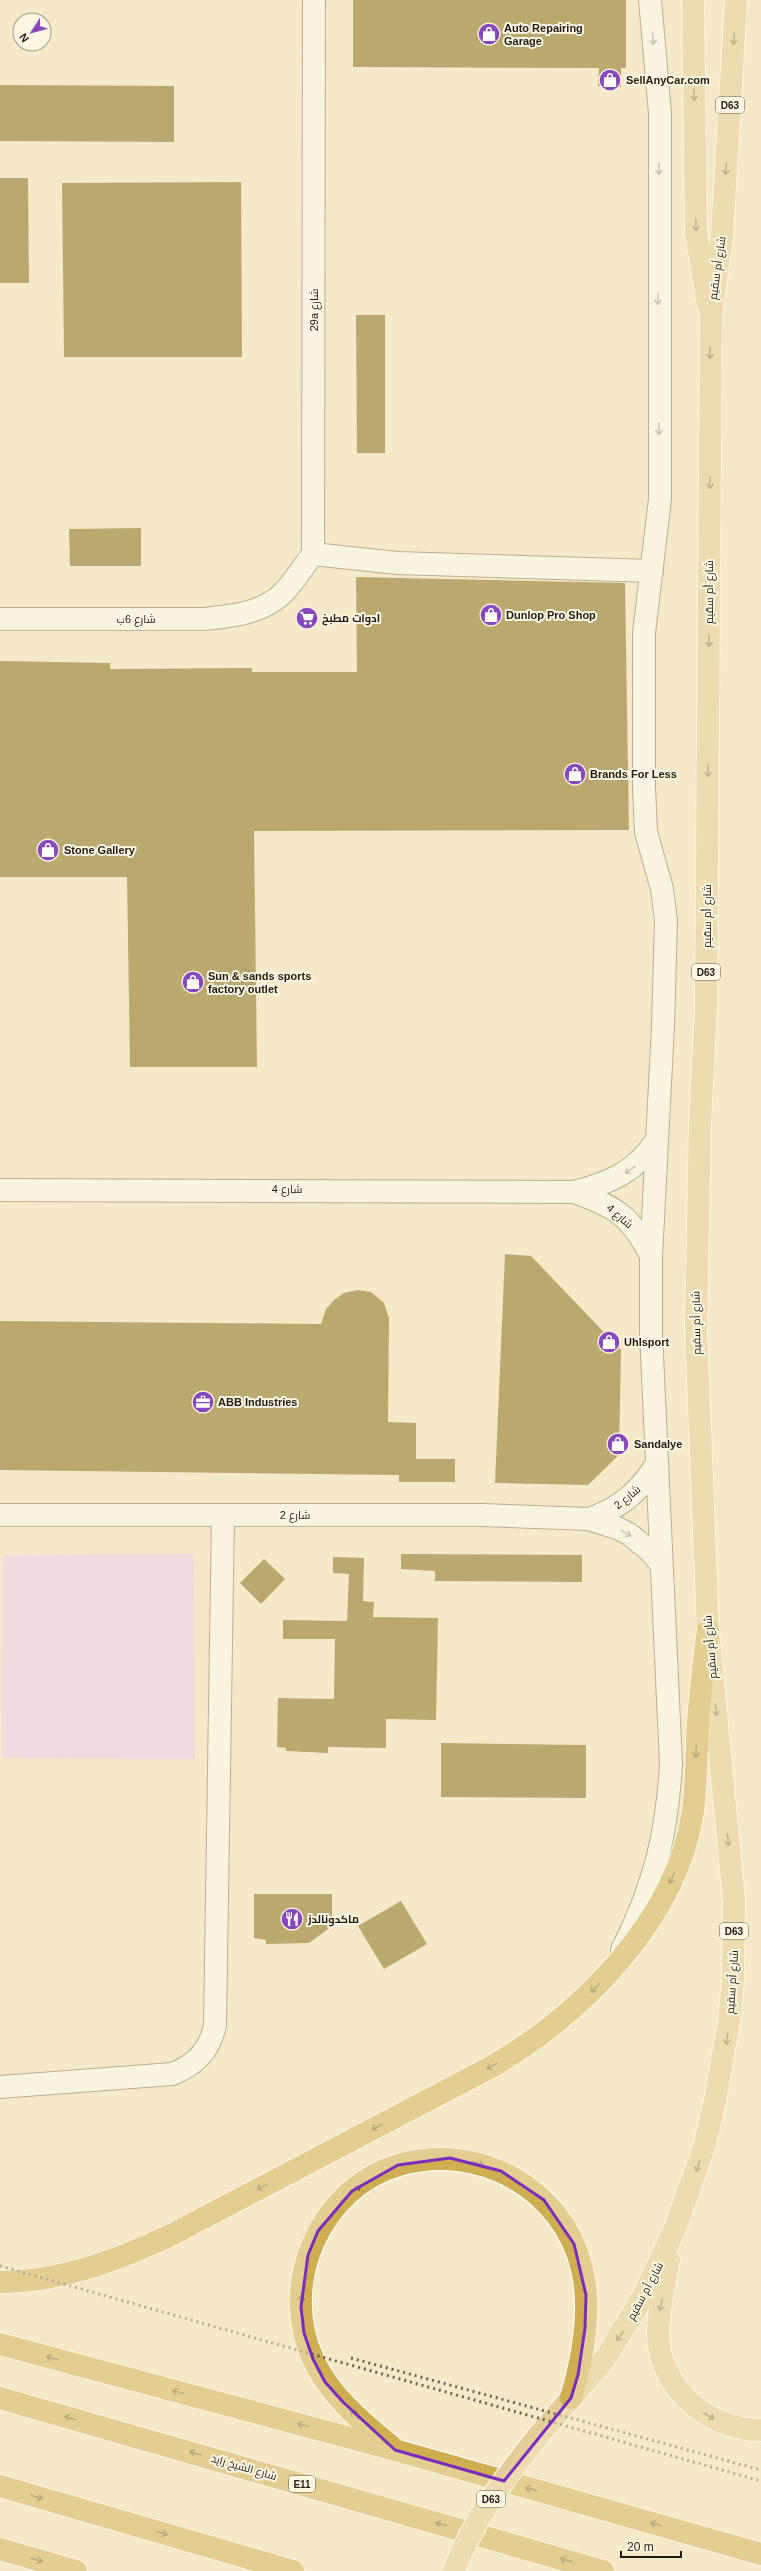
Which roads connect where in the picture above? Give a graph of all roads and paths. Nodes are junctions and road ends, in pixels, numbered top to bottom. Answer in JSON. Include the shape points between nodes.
{"nodes":[{"id":1,"x":314,"y":0,"type":"edge"},
{"id":2,"x":650,"y":0,"type":"edge"},
{"id":3,"x":693,"y":0,"type":"edge"},
{"id":4,"x":736,"y":0,"type":"edge"},
{"id":5,"x":711,"y":314,"type":"junction"},
{"id":6,"x":313,"y":554,"type":"junction"},
{"id":7,"x":652,"y":571,"type":"junction"},
{"id":8,"x":0,"y":619,"type":"edge"},
{"id":9,"x":656,"y":1141,"type":"junction"},
{"id":10,"x":0,"y":1190,"type":"edge"},
{"id":11,"x":574,"y":1192,"type":"junction"},
{"id":12,"x":651,"y":1257,"type":"junction"},
{"id":13,"x":656,"y":1465,"type":"junction"},
{"id":14,"x":0,"y":1515,"type":"edge"},
{"id":15,"x":223,"y":1515,"type":"junction"},
{"id":16,"x":590,"y":1519,"type":"junction"},
{"id":17,"x":660,"y":1563,"type":"junction"},
{"id":18,"x":708,"y":1630,"type":"junction"},
{"id":19,"x":611,"y":1970,"type":"junction"},
{"id":20,"x":0,"y":2087,"type":"edge"},
{"id":21,"x":676,"y":2226,"type":"junction"},
{"id":22,"x":0,"y":2282,"type":"edge"},
{"id":23,"x":0,"y":2344,"type":"edge"},
{"id":24,"x":0,"y":2398,"type":"edge"},
{"id":25,"x":571,"y":2398,"type":"junction"},
{"id":26,"x":761,"y":2430,"type":"edge"},
{"id":27,"x":395,"y":2450,"type":"junction"},
{"id":28,"x":0,"y":2486,"type":"edge"},
{"id":29,"x":0,"y":2549,"type":"edge"},
{"id":30,"x":761,"y":2554,"type":"edge"},
{"id":31,"x":76,"y":2571,"type":"edge"},
{"id":32,"x":293,"y":2571,"type":"edge"},
{"id":33,"x":454,"y":2571,"type":"edge"},
{"id":34,"x":604,"y":2571,"type":"edge"}],
"edges":[{"from":1,"to":6,"type":"street","name":"29a شارع"},
{"from":2,"to":7,"type":"street","one_way":true,"via":[[660,142],[660,498]]},
{"from":3,"to":5,"type":"main road","one_way":true,"via":[[696,233],[703,282]]},
{"from":4,"to":5,"type":"main road","name":"شارع أم سقيم","number":"D63","one_way":true,"via":[[720,262]]},
{"from":5,"to":18,"type":"main road","name":"شارع أم سقيم","number":"D63","one_way":true,"via":[[706,1006],[695,1259],[700,1464]]},
{"from":6,"to":7,"type":"street","via":[[397,563]]},
{"from":6,"to":8,"type":"street","name":"شارع 6ب","via":[[282,594],[270,604],[238,614],[205,619]]},
{"from":7,"to":9,"type":"street","via":[[646,609],[643,657],[644,810],[646,832],[662,889],[666,920]]},
{"from":9,"to":11,"type":"street","name":"شارع 4","one_way":true,"via":[[646,1155],[619,1177]]},
{"from":9,"to":12,"type":"street"},
{"from":10,"to":11,"type":"street","name":"شارع 4"},
{"from":11,"to":12,"type":"street","name":"شارع 4","via":[[606,1203],[617,1211],[637,1232]]},
{"from":12,"to":13,"type":"street","via":[[650,1334]]},
{"from":13,"to":16,"type":"street","name":"شارع 2","via":[[639,1489],[622,1504]]},
{"from":13,"to":17,"type":"street"},
{"from":14,"to":15,"type":"street","name":"شارع 2"},
{"from":15,"to":16,"type":"street","name":"شارع 2","via":[[481,1515]]},
{"from":15,"to":20,"type":"street","via":[[216,2025],[213,2036],[199,2059],[172,2074]]},
{"from":16,"to":17,"type":"street","name":"شارع 2","one_way":true,"via":[[629,1534]]},
{"from":17,"to":19,"type":"street","via":[[671,1732],[666,1823],[644,1902]]},
{"from":18,"to":19,"type":"highway","one_way":true,"via":[[698,1722],[693,1812],[687,1838],[664,1895],[638,1936]]},
{"from":18,"to":21,"type":"main road","name":"شارع أم سقيم","number":"D63","one_way":true,"via":[[734,1902],[733,1980],[715,2101],[702,2150]]},
{"from":19,"to":22,"type":"highway","one_way":true,"via":[[562,2020],[515,2053],[171,2235],[131,2254],[90,2268],[48,2277]]},
{"from":21,"to":25,"type":"main road","name":"شارع أم سقيم","number":"D63","one_way":true,"via":[[651,2281],[625,2328],[595,2373]]},
{"from":21,"to":26,"type":"main road","one_way":true,"via":[[658,2319],[659,2346],[665,2366],[682,2394],[706,2415],[736,2428]]},
{"from":27,"to":23,"type":"highway","one_way":true},
{"from":34,"to":24,"type":"highway","name":"شارع الشيخ زايد","number":"E11","one_way":true},
{"from":27,"to":25,"type":"highway","one_way":true,"via":[[360,2420],[326,2382],[313,2358],[304,2333],[301,2307],[306,2262],[318,2231],[333,2209],[352,2191],[374,2176],[398,2165],[423,2159],[450,2158],[476,2162],[524,2183],[544,2200],[561,2221],[574,2244],[582,2269],[586,2295],[583,2352]]},
{"from":25,"to":33,"type":"main road","name":"شارع أم سقيم","number":"D63","bridge":true,"via":[[494,2494],[475,2525]]},
{"from":30,"to":27,"type":"highway","one_way":true},
{"from":28,"to":32,"type":"highway","one_way":true},
{"from":29,"to":31,"type":"highway","one_way":true}]}
